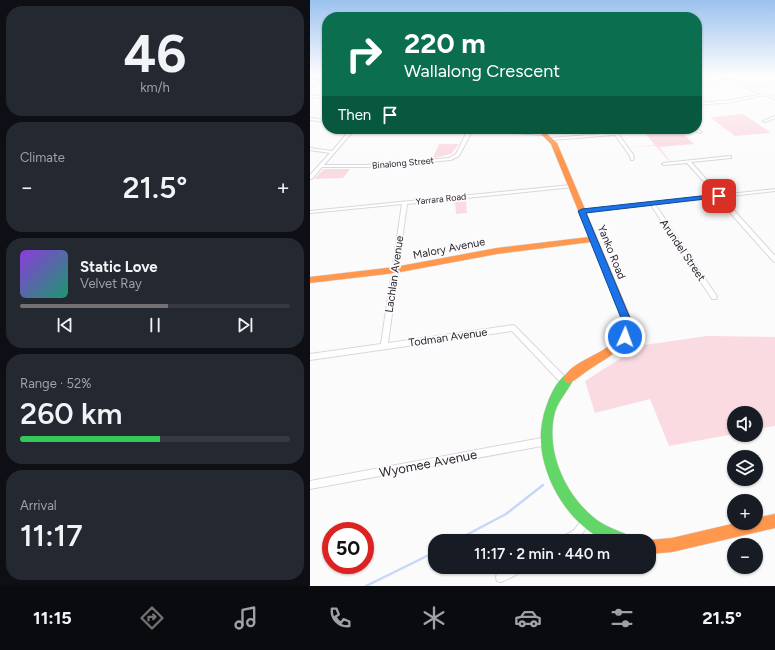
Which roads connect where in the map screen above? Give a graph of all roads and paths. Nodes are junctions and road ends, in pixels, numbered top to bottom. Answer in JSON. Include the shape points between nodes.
{"nodes":[{"id":1,"x":716,"y":102,"type":"edge"},
{"id":2,"x":702,"y":104,"type":"edge"},
{"id":3,"x":775,"y":117,"type":"edge"},
{"id":4,"x":310,"y":119,"type":"edge"},
{"id":5,"x":322,"y":120,"type":"edge"},
{"id":6,"x":765,"y":121,"type":"dead end"},
{"id":7,"x":349,"y":134,"type":"edge"},
{"id":8,"x":472,"y":134,"type":"edge"},
{"id":9,"x":547,"y":134,"type":"edge"},
{"id":10,"x":616,"y":134,"type":"edge"},
{"id":11,"x":310,"y":149,"type":"edge"},
{"id":12,"x":333,"y":152,"type":"junction"},
{"id":13,"x":730,"y":158,"type":"dead end"},
{"id":14,"x":632,"y":159,"type":"dead end"},
{"id":15,"x":688,"y":161,"type":"junction"},
{"id":16,"x":664,"y":164,"type":"dead end"},
{"id":17,"x":320,"y":166,"type":"junction"},
{"id":18,"x":310,"y":178,"type":"edge"},
{"id":19,"x":571,"y":186,"type":"junction"},
{"id":20,"x":775,"y":190,"type":"edge"},
{"id":21,"x":718,"y":196,"type":"junction"},
{"id":22,"x":405,"y":203,"type":"junction"},
{"id":23,"x":652,"y":203,"type":"junction"},
{"id":24,"x":582,"y":211,"type":"junction"},
{"id":25,"x":310,"y":212,"type":"edge"},
{"id":26,"x":594,"y":239,"type":"junction"},
{"id":27,"x":775,"y":260,"type":"edge"},
{"id":28,"x":395,"y":270,"type":"junction"},
{"id":29,"x":310,"y":280,"type":"edge"},
{"id":30,"x":714,"y":297,"type":"dead end"},
{"id":31,"x":384,"y":346,"type":"junction"},
{"id":32,"x":310,"y":357,"type":"edge"},
{"id":33,"x":565,"y":382,"type":"junction"},
{"id":34,"x":547,"y":441,"type":"junction"},
{"id":35,"x":310,"y":485,"type":"edge"},
{"id":36,"x":587,"y":520,"type":"junction"},
{"id":37,"x":775,"y":521,"type":"edge"},
{"id":38,"x":577,"y":534,"type":"edge"},
{"id":39,"x":609,"y":534,"type":"edge"},
{"id":40,"x":656,"y":546,"type":"edge"},
{"id":41,"x":506,"y":574,"type":"edge"},
{"id":42,"x":500,"y":577,"type":"dead end"}],
"edges":[{"from":1,"to":2,"type":"street"},
{"from":3,"to":6,"type":"street"},
{"from":4,"to":5,"type":"street"},
{"from":7,"to":12,"type":"street"},
{"from":8,"to":17,"type":"street","name":"Binalong Street","via":[[458,155],[450,159],[366,166]]},
{"from":9,"to":19,"type":"main road","name":"Yanko Road"},
{"from":10,"to":14,"type":"street"},
{"from":11,"to":12,"type":"street"},
{"from":12,"to":17,"type":"street"},
{"from":13,"to":15,"type":"street"},
{"from":15,"to":16,"type":"street"},
{"from":15,"to":21,"type":"street"},
{"from":17,"to":18,"type":"street"},
{"from":19,"to":22,"type":"street","name":"Yarrara Road"},
{"from":19,"to":24,"type":"main road","name":"Yanko Road"},
{"from":20,"to":21,"type":"street"},
{"from":21,"to":23,"type":"street"},
{"from":21,"to":27,"type":"street"},
{"from":22,"to":25,"type":"street","name":"Yarrara Road"},
{"from":22,"to":28,"type":"street","name":"Lachlan Avenue"},
{"from":23,"to":24,"type":"street"},
{"from":23,"to":30,"type":"street","name":"Arundel Street"},
{"from":24,"to":26,"type":"main road","name":"Yanko Road"},
{"from":26,"to":28,"type":"main road","name":"Malory Avenue","via":[[497,251]]},
{"from":26,"to":33,"type":"main road","name":"Yanko Road","via":[[628,323],[621,344]]},
{"from":28,"to":29,"type":"main road","name":"Malory Avenue"},
{"from":28,"to":31,"type":"street","name":"Lachlan Avenue"},
{"from":31,"to":32,"type":"street","name":"Todman Avenue"},
{"from":31,"to":33,"type":"street","name":"Todman Avenue","via":[[513,328]]},
{"from":33,"to":34,"type":"main road","via":[[551,409]]},
{"from":34,"to":35,"type":"street","name":"Wyomee Avenue"},
{"from":34,"to":36,"type":"main road","via":[[551,466],[557,480],[567,497]]},
{"from":36,"to":38,"type":"street"},
{"from":36,"to":39,"type":"main road"},
{"from":37,"to":40,"type":"main road","via":[[696,540]]},
{"from":41,"to":42,"type":"street"}]}
